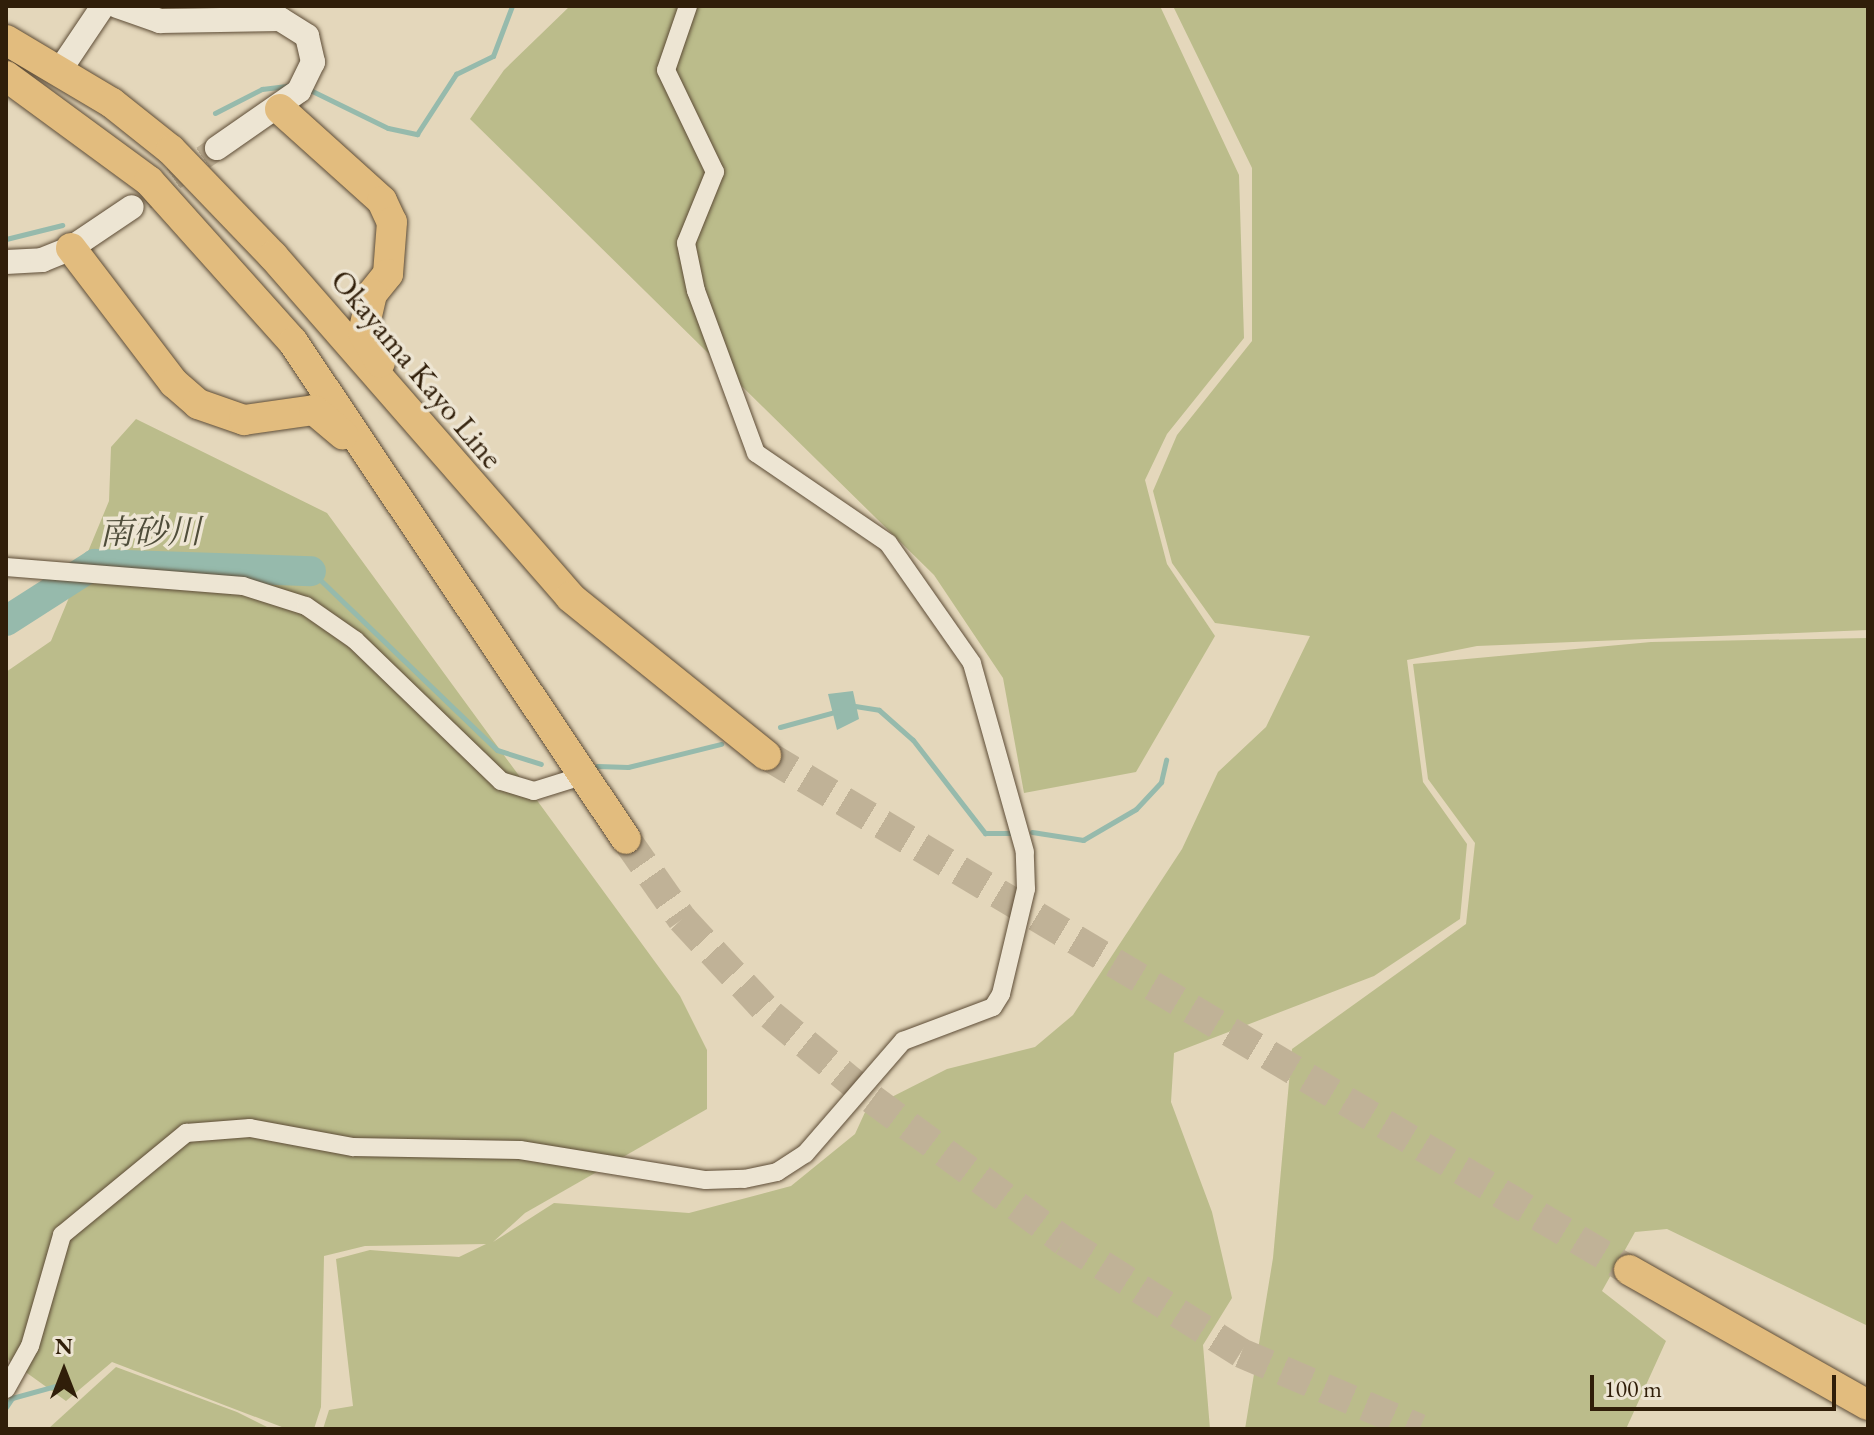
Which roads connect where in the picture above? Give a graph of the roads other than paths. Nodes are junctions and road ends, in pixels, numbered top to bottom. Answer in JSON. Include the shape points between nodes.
{"nodes":[{"id":1,"x":103,"y":6,"type":"edge"},
{"id":2,"x":117,"y":6,"type":"edge"},
{"id":3,"x":688,"y":6,"type":"edge"},
{"id":4,"x":6,"y":40,"type":"edge"},
{"id":5,"x":60,"y":70,"type":"junction"},
{"id":6,"x":6,"y":76,"type":"edge"},
{"id":7,"x":295,"y":93,"type":"junction"},
{"id":8,"x":217,"y":148,"type":"tunnel mouth"},
{"id":9,"x":132,"y":207,"type":"tunnel mouth"},
{"id":10,"x":184,"y":219,"type":"junction"},
{"id":11,"x":237,"y":219,"type":"junction"},
{"id":12,"x":71,"y":248,"type":"junction"},
{"id":13,"x":6,"y":262,"type":"edge"},
{"id":14,"x":372,"y":294,"type":"junction"},
{"id":15,"x":278,"y":411,"type":"junction"},
{"id":16,"x":469,"y":486,"type":"junction"},
{"id":17,"x":401,"y":499,"type":"junction"},
{"id":18,"x":6,"y":567,"type":"edge"},
{"id":19,"x":766,"y":755,"type":"tunnel mouth"},
{"id":20,"x":579,"y":777,"type":"junction"},
{"id":21,"x":626,"y":839,"type":"tunnel mouth"},
{"id":22,"x":1629,"y":1270,"type":"tunnel mouth"},
{"id":23,"x":6,"y":1389,"type":"edge"},
{"id":24,"x":1868,"y":1405,"type":"edge"}],
"edges":[{"from":1,"to":5,"type":"street"},
{"from":2,"to":7,"type":"street","via":[[160,21],[280,19],[311,44]]},
{"from":3,"to":23,"type":"street","via":[[666,70],[715,172],[710,198],[686,243],[696,291],[756,453],[888,543],[972,663],[1025,852],[1026,889],[1001,994],[993,1007],[903,1041],[805,1154],[777,1172],[744,1179],[706,1180],[520,1150],[353,1147],[250,1128],[186,1133],[62,1235],[30,1346]]},
{"from":4,"to":5,"type":"main road","name":"Okayama Kayo Line"},
{"from":5,"to":11,"type":"main road","name":"Okayama Kayo Line","via":[[171,150]]},
{"from":6,"to":10,"type":"main road","via":[[93,133]]},
{"from":7,"to":8,"type":"street"},
{"from":7,"to":14,"type":"main road","via":[[382,201],[395,244],[388,274]]},
{"from":9,"to":12,"type":"street"},
{"from":10,"to":15,"type":"main road","via":[[288,353],[298,376]]},
{"from":10,"to":17,"type":"main road","via":[[293,342]]},
{"from":11,"to":14,"type":"main road","via":[[288,253],[329,297]]},
{"from":11,"to":16,"type":"main road","name":"Okayama Kayo Line"},
{"from":12,"to":13,"type":"street","via":[[42,260]]},
{"from":12,"to":15,"type":"main road","via":[[174,383],[198,404],[244,420]]},
{"from":14,"to":16,"type":"main road","via":[[363,333],[370,350],[454,454]]},
{"from":15,"to":17,"type":"main road","via":[[324,413]]},
{"from":16,"to":19,"type":"main road","name":"Okayama Kayo Line","via":[[570,597]]},
{"from":17,"to":20,"type":"main road"},
{"from":18,"to":20,"type":"street","via":[[86,578],[243,586],[306,606],[355,640],[501,781],[534,791]]},
{"from":20,"to":21,"type":"main road"},
{"from":22,"to":24,"type":"main road"}]}
